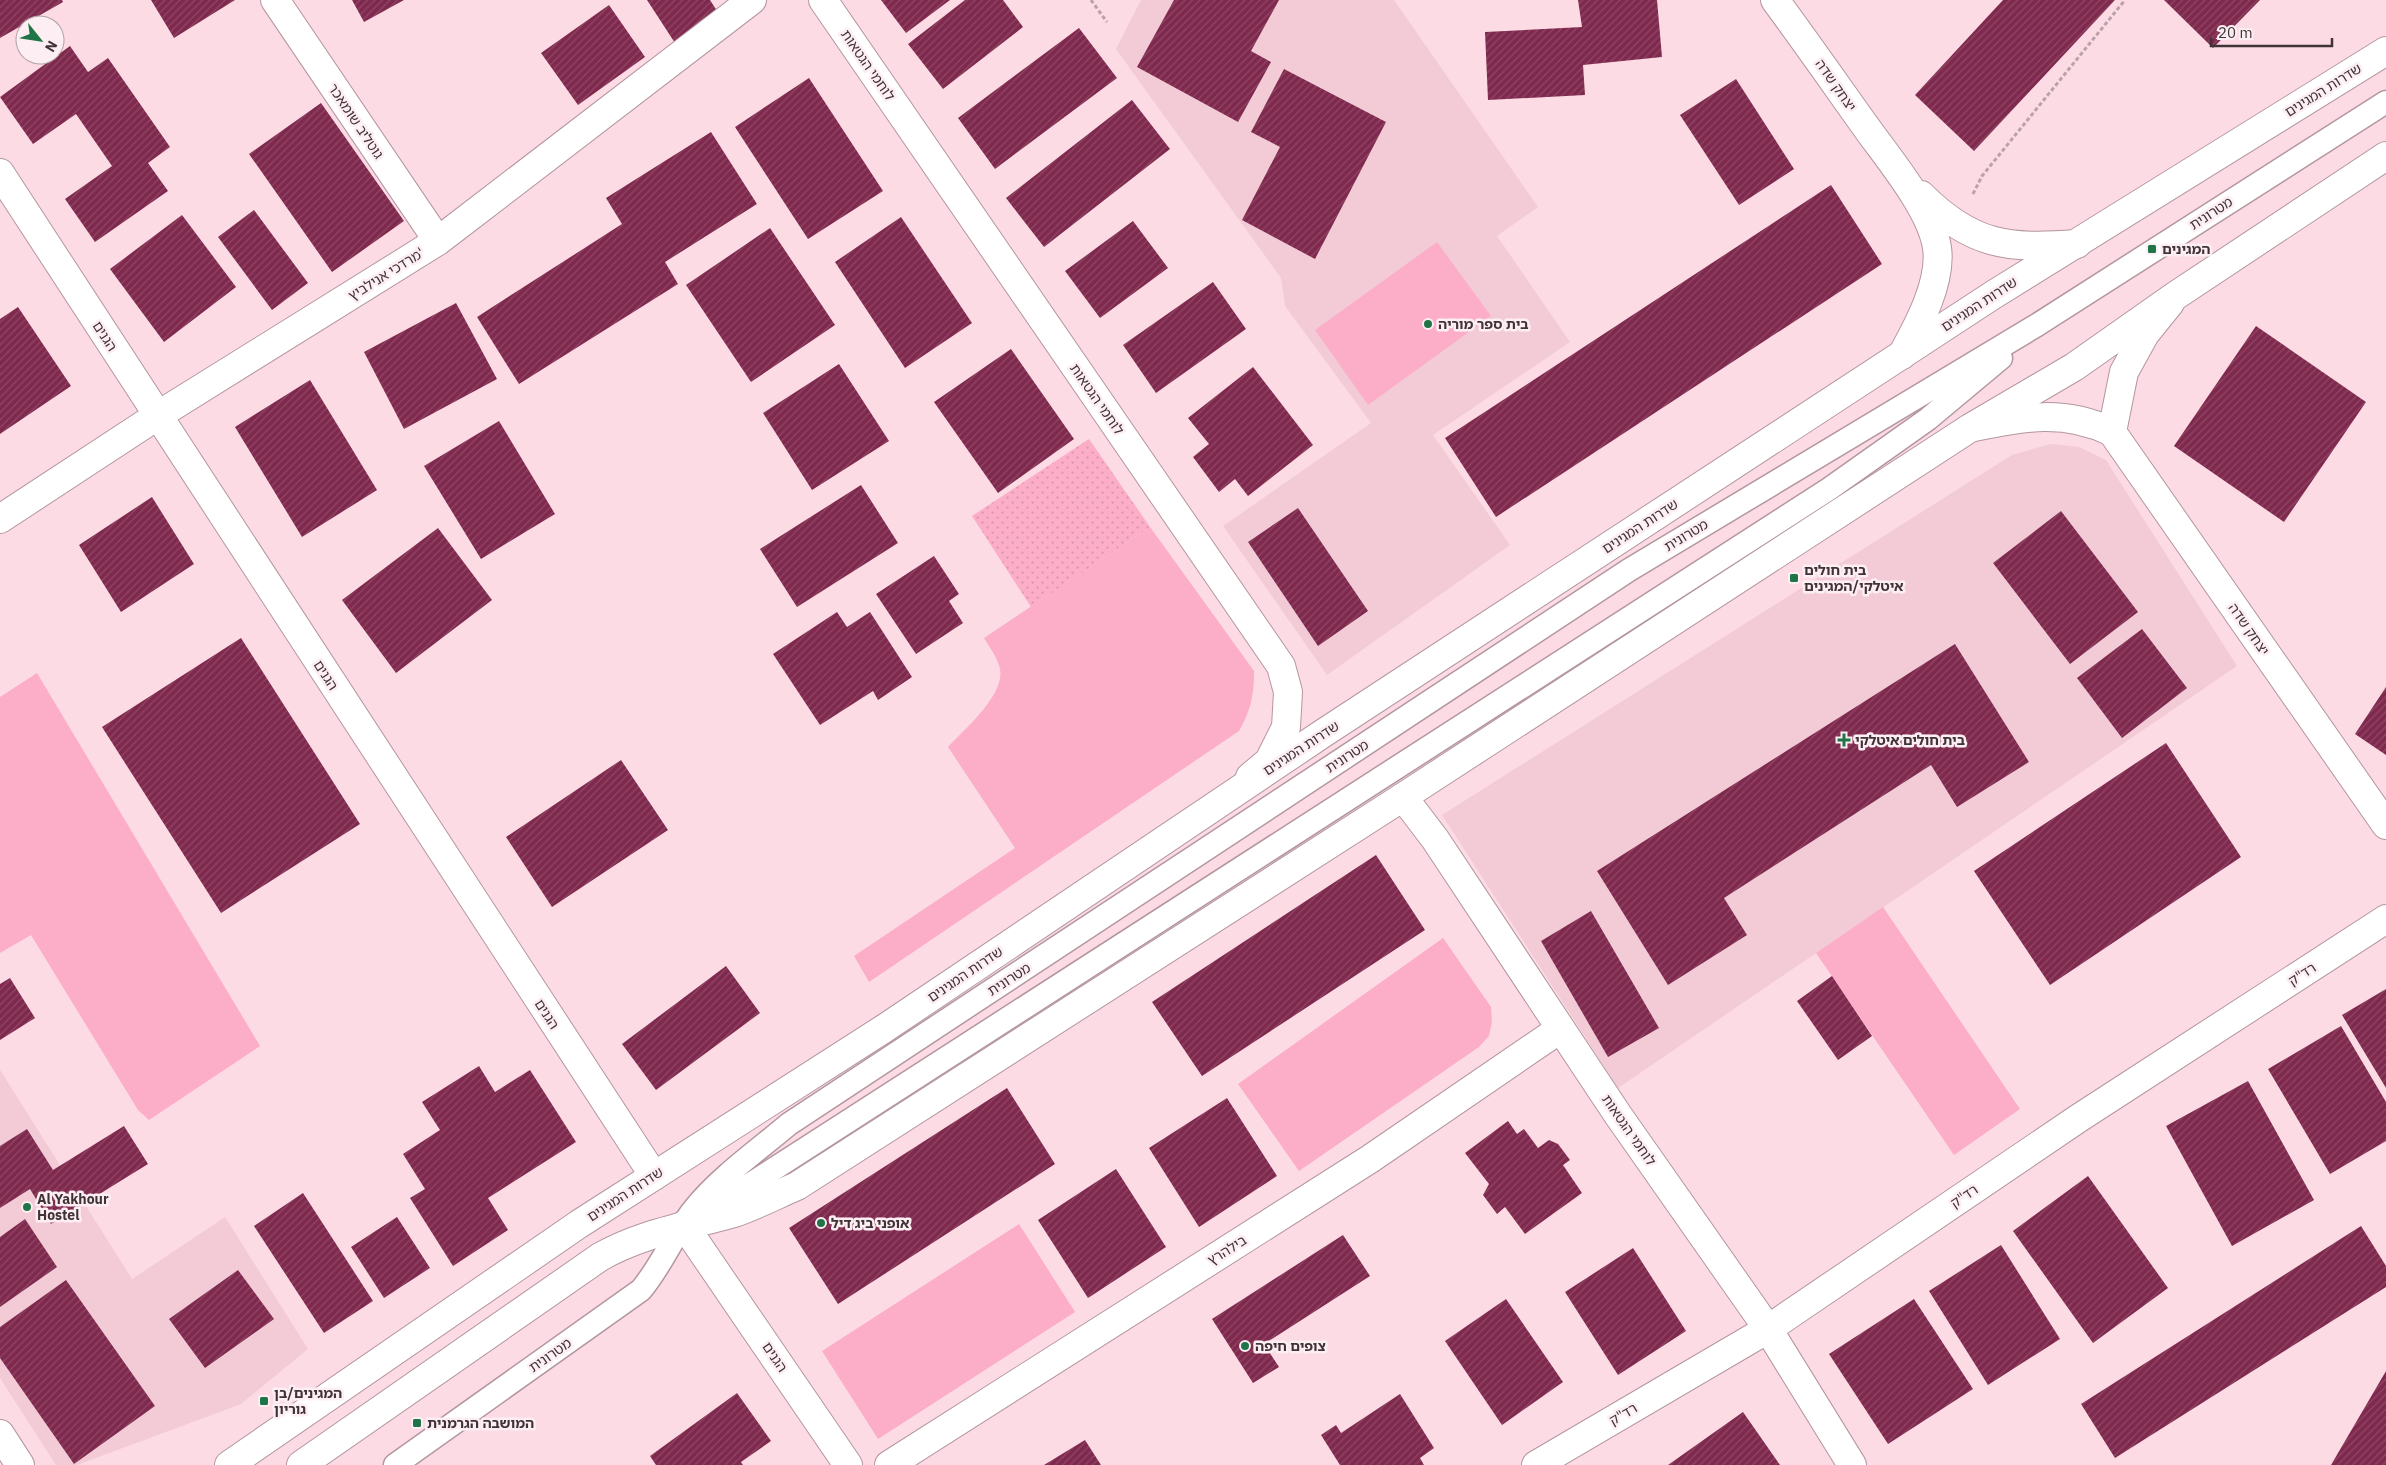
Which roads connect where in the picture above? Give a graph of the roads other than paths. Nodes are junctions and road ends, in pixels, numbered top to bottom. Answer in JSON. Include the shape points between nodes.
{"nodes":[{"id":1,"x":275,"y":0,"type":"edge"},
{"id":2,"x":752,"y":0,"type":"edge"},
{"id":3,"x":823,"y":0,"type":"edge"},
{"id":4,"x":1782,"y":3,"type":"edge"},
{"id":5,"x":2386,"y":51,"type":"edge"},
{"id":6,"x":2386,"y":102,"type":"edge"},
{"id":7,"x":2386,"y":156,"type":"edge"},
{"id":8,"x":1897,"y":171,"type":"junction"},
{"id":9,"x":0,"y":173,"type":"edge"},
{"id":10,"x":438,"y":241,"type":"junction"},
{"id":11,"x":2076,"y":244,"type":"junction"},
{"id":12,"x":2175,"y":296,"type":"junction"},
{"id":13,"x":2036,"y":325,"type":"junction"},
{"id":14,"x":1902,"y":355,"type":"junction"},
{"id":15,"x":157,"y":416,"type":"junction"},
{"id":16,"x":1970,"y":428,"type":"junction"},
{"id":17,"x":2112,"y":432,"type":"junction"},
{"id":18,"x":0,"y":519,"type":"edge"},
{"id":19,"x":1403,"y":797,"type":"junction"},
{"id":20,"x":1224,"y":799,"type":"junction"},
{"id":21,"x":2386,"y":826,"type":"edge"},
{"id":22,"x":2386,"y":919,"type":"edge"},
{"id":23,"x":1560,"y":1029,"type":"junction"},
{"id":24,"x":654,"y":1176,"type":"junction"},
{"id":25,"x":684,"y":1224,"type":"junction"},
{"id":26,"x":1768,"y":1328,"type":"junction"},
{"id":27,"x":0,"y":1434,"type":"edge"},
{"id":28,"x":20,"y":1465,"type":"edge"},
{"id":29,"x":229,"y":1465,"type":"edge"},
{"id":30,"x":301,"y":1465,"type":"edge"},
{"id":31,"x":395,"y":1465,"type":"edge"},
{"id":32,"x":848,"y":1465,"type":"edge"},
{"id":33,"x":889,"y":1465,"type":"edge"},
{"id":34,"x":1536,"y":1465,"type":"edge"},
{"id":35,"x":1852,"y":1465,"type":"edge"}],
"edges":[{"from":1,"to":10,"type":"street","name":"גוטליב שומאכר"},
{"from":2,"to":10,"type":"street","name":"מרדכי אנילביץ'"},
{"from":3,"to":20,"type":"street","name":"לוחמי הגטאות","via":[[1281,666],[1288,692],[1286,727],[1269,761]]},
{"from":4,"to":8,"type":"street","name":"יצחק שדה"},
{"from":5,"to":11,"type":"street","name":"שדרות המגינים"},
{"from":6,"to":13,"type":"lane","name":"מטרונית"},
{"from":7,"to":12,"type":"street"},
{"from":8,"to":11,"type":"street","name":"יצחק שדה","via":[[1923,198],[1975,236],[1996,243]]},
{"from":8,"to":14,"type":"street","name":"יצחק שדה","via":[[1932,228],[1937,248],[1932,288],[1924,312]]},
{"from":9,"to":15,"type":"street","name":"הגנים"},
{"from":10,"to":15,"type":"street","name":"מרדכי אנילביץ'"},
{"from":11,"to":14,"type":"street","name":"שדרות המגינים"},
{"from":12,"to":16,"type":"street","via":[[2074,367]]},
{"from":12,"to":17,"type":"street","via":[[2146,334],[2124,372]]},
{"from":13,"to":25,"type":"lane","name":"מטרונית","via":[[2012,349],[1928,418],[1829,489],[714,1209]]},
{"from":13,"to":25,"type":"lane","name":"מטרונית","via":[[1629,570],[790,1124],[733,1170]]},
{"from":14,"to":20,"type":"street","name":"שדרות המגינים"},
{"from":15,"to":18,"type":"street","name":"מרדכי אנילביץ'"},
{"from":15,"to":24,"type":"street","name":"הגנים"},
{"from":16,"to":17,"type":"street","via":[[2023,417],[2056,416],[2094,423]]},
{"from":16,"to":19,"type":"street"},
{"from":17,"to":21,"type":"street","name":"יצחק שדה"},
{"from":19,"to":23,"type":"street","name":"לוחמי הגטאות","via":[[1435,839]]},
{"from":19,"to":25,"type":"street","via":[[797,1186],[736,1212]]},
{"from":20,"to":24,"type":"street","name":"שדרות המגינים","via":[[885,1028]]},
{"from":22,"to":26,"type":"street","name":"רד\"ק","via":[[2079,1118]]},
{"from":23,"to":26,"type":"street","name":"לוחמי הגטאות"},
{"from":23,"to":33,"type":"street","name":"בילהרץ","via":[[1370,1159]]},
{"from":24,"to":29,"type":"street","name":"שדרות המגינים","via":[[571,1229]]},
{"from":25,"to":30,"type":"street","via":[[621,1245],[600,1257]]},
{"from":25,"to":31,"type":"lane","name":"מטרונית","via":[[654,1275],[629,1301]]},
{"from":25,"to":32,"type":"street","name":"הגנים"},
{"from":26,"to":34,"type":"street","name":"רד\"ק"},
{"from":26,"to":35,"type":"street","name":"לוחמי הגטאות"},
{"from":27,"to":28,"type":"street"}]}
